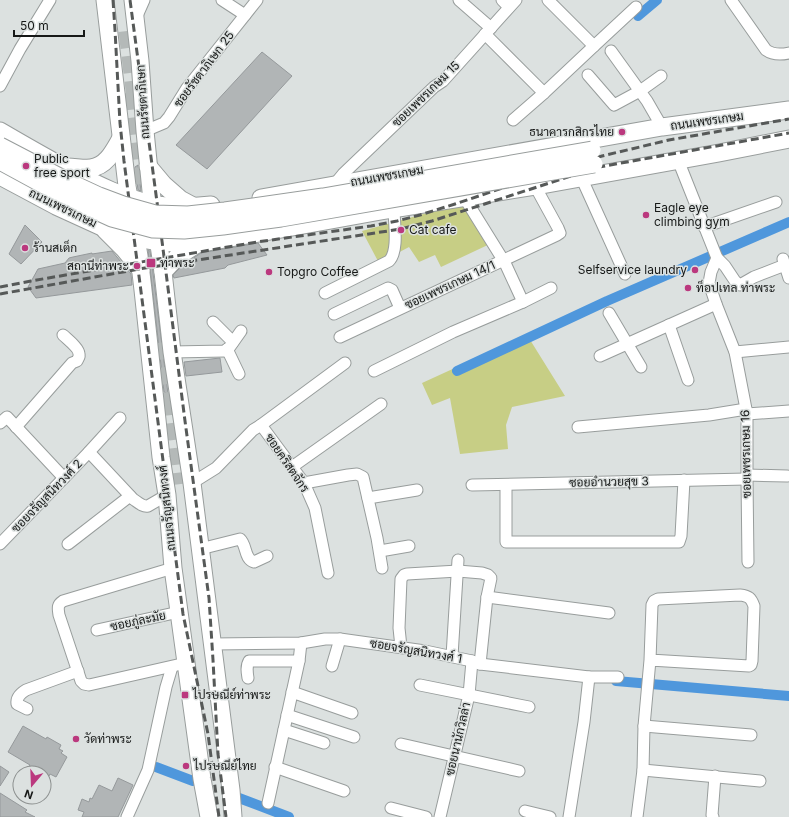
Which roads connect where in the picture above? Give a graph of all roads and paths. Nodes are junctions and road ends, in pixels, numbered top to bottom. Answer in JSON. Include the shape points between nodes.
{"nodes":[{"id":1,"x":50,"y":0,"type":"edge"},
{"id":2,"x":105,"y":0,"type":"edge"},
{"id":3,"x":116,"y":0,"type":"edge"},
{"id":4,"x":123,"y":0,"type":"edge"},
{"id":5,"x":133,"y":0,"type":"edge"},
{"id":6,"x":144,"y":0,"type":"edge"},
{"id":7,"x":222,"y":0,"type":"edge"},
{"id":8,"x":256,"y":0,"type":"edge"},
{"id":9,"x":459,"y":0,"type":"edge"},
{"id":10,"x":548,"y":0,"type":"edge"},
{"id":11,"x":731,"y":0,"type":"edge"},
{"id":12,"x":509,"y":2,"type":"edge"},
{"id":13,"x":636,"y":7,"type":"dead end"},
{"id":14,"x":245,"y":15,"type":"junction"},
{"id":15,"x":127,"y":28,"type":"junction"},
{"id":16,"x":488,"y":31,"type":"junction"},
{"id":17,"x":594,"y":46,"type":"junction"},
{"id":18,"x":611,"y":51,"type":"dead end"},
{"id":19,"x":789,"y":53,"type":"edge"},
{"id":20,"x":140,"y":61,"type":"junction"},
{"id":21,"x":113,"y":64,"type":"junction"},
{"id":22,"x":588,"y":75,"type":"dead end"},
{"id":23,"x":661,"y":76,"type":"dead end"},
{"id":24,"x":0,"y":86,"type":"edge"},
{"id":25,"x":640,"y":91,"type":"junction"},
{"id":26,"x":544,"y":93,"type":"junction"},
{"id":27,"x":789,"y":110,"type":"edge"},
{"id":28,"x":789,"y":114,"type":"edge"},
{"id":29,"x":513,"y":120,"type":"dead end"},
{"id":30,"x":662,"y":127,"type":"junction"},
{"id":31,"x":0,"y":131,"type":"edge"},
{"id":32,"x":145,"y":131,"type":"junction"},
{"id":33,"x":789,"y":135,"type":"edge"},
{"id":34,"x":121,"y":138,"type":"junction"},
{"id":35,"x":789,"y":139,"type":"edge"},
{"id":36,"x":0,"y":146,"type":"edge"},
{"id":37,"x":593,"y":157,"type":"junction"},
{"id":38,"x":678,"y":160,"type":"junction"},
{"id":39,"x":0,"y":161,"type":"edge"},
{"id":40,"x":62,"y":166,"type":"junction"},
{"id":41,"x":148,"y":166,"type":"junction"},
{"id":42,"x":0,"y":176,"type":"edge"},
{"id":43,"x":581,"y":177,"type":"junction"},
{"id":44,"x":377,"y":178,"type":"junction"},
{"id":45,"x":334,"y":185,"type":"junction"},
{"id":46,"x":535,"y":186,"type":"junction"},
{"id":47,"x":129,"y":198,"type":"junction"},
{"id":48,"x":464,"y":198,"type":"junction"},
{"id":49,"x":776,"y":202,"type":"dead end"},
{"id":50,"x":153,"y":204,"type":"junction"},
{"id":51,"x":193,"y":206,"type":"junction"},
{"id":52,"x":387,"y":210,"type":"junction"},
{"id":53,"x":102,"y":227,"type":"junction"},
{"id":54,"x":704,"y":227,"type":"junction"},
{"id":55,"x":136,"y":238,"type":"junction"},
{"id":56,"x":158,"y":242,"type":"junction"},
{"id":57,"x":197,"y":244,"type":"junction"},
{"id":58,"x":716,"y":256,"type":"junction"},
{"id":59,"x":504,"y":261,"type":"junction"},
{"id":60,"x":141,"y":270,"type":"junction"},
{"id":61,"x":163,"y":272,"type":"junction"},
{"id":62,"x":625,"y":274,"type":"dead end"},
{"id":63,"x":789,"y":278,"type":"edge"},
{"id":64,"x":551,"y":288,"type":"dead end"},
{"id":65,"x":325,"y":293,"type":"dead end"},
{"id":66,"x":522,"y":302,"type":"junction"},
{"id":67,"x":716,"y":304,"type":"junction"},
{"id":68,"x":400,"y":308,"type":"junction"},
{"id":69,"x":609,"y":313,"type":"dead end"},
{"id":70,"x":334,"y":314,"type":"dead end"},
{"id":71,"x":213,"y":322,"type":"dead end"},
{"id":72,"x":669,"y":325,"type":"junction"},
{"id":73,"x":241,"y":331,"type":"dead end"},
{"id":74,"x":63,"y":335,"type":"dead end"},
{"id":75,"x":340,"y":337,"type":"dead end"},
{"id":76,"x":628,"y":344,"type":"junction"},
{"id":77,"x":230,"y":346,"type":"junction"},
{"id":78,"x":789,"y":347,"type":"edge"},
{"id":79,"x":172,"y":352,"type":"junction"},
{"id":80,"x":735,"y":352,"type":"junction"},
{"id":81,"x":600,"y":356,"type":"dead end"},
{"id":82,"x":345,"y":363,"type":"dead end"},
{"id":83,"x":641,"y":367,"type":"dead end"},
{"id":84,"x":374,"y":370,"type":"dead end"},
{"id":85,"x":239,"y":374,"type":"dead end"},
{"id":86,"x":688,"y":380,"type":"dead end"},
{"id":87,"x":381,"y":404,"type":"dead end"},
{"id":88,"x":747,"y":411,"type":"junction"},
{"id":89,"x":789,"y":411,"type":"edge"},
{"id":90,"x":120,"y":418,"type":"dead end"},
{"id":91,"x":0,"y":423,"type":"edge"},
{"id":92,"x":261,"y":425,"type":"junction"},
{"id":93,"x":16,"y":427,"type":"junction"},
{"id":94,"x":578,"y":427,"type":"dead end"},
{"id":95,"x":89,"y":452,"type":"junction"},
{"id":96,"x":187,"y":454,"type":"junction"},
{"id":97,"x":161,"y":457,"type":"junction"},
{"id":98,"x":292,"y":467,"type":"junction"},
{"id":99,"x":787,"y":476,"type":"dead end"},
{"id":100,"x":747,"y":477,"type":"junction"},
{"id":101,"x":64,"y":478,"type":"junction"},
{"id":102,"x":684,"y":480,"type":"junction"},
{"id":103,"x":304,"y":483,"type":"junction"},
{"id":104,"x":472,"y":485,"type":"dead end"},
{"id":105,"x":506,"y":485,"type":"junction"},
{"id":106,"x":178,"y":486,"type":"junction"},
{"id":107,"x":417,"y":490,"type":"dead end"},
{"id":108,"x":130,"y":496,"type":"junction"},
{"id":109,"x":368,"y":498,"type":"junction"},
{"id":110,"x":0,"y":544,"type":"edge"},
{"id":111,"x":68,"y":544,"type":"dead end"},
{"id":112,"x":409,"y":546,"type":"dead end"},
{"id":113,"x":200,"y":549,"type":"junction"},
{"id":114,"x":380,"y":551,"type":"junction"},
{"id":115,"x":267,"y":556,"type":"dead end"},
{"id":116,"x":748,"y":562,"type":"dead end"},
{"id":117,"x":458,"y":566,"type":"junction"},
{"id":118,"x":173,"y":568,"type":"junction"},
{"id":119,"x":382,"y":568,"type":"dead end"},
{"id":120,"x":328,"y":573,"type":"dead end"},
{"id":121,"x":488,"y":597,"type":"junction"},
{"id":122,"x":179,"y":612,"type":"junction"},
{"id":123,"x":609,"y":613,"type":"dead end"},
{"id":124,"x":97,"y":630,"type":"dead end"},
{"id":125,"x":340,"y":638,"type":"junction"},
{"id":126,"x":301,"y":643,"type":"junction"},
{"id":127,"x":213,"y":644,"type":"junction"},
{"id":128,"x":401,"y":647,"type":"junction"},
{"id":129,"x":452,"y":656,"type":"junction"},
{"id":130,"x":650,"y":660,"type":"junction"},
{"id":131,"x":299,"y":661,"type":"junction"},
{"id":132,"x":476,"y":663,"type":"junction"},
{"id":133,"x":179,"y":665,"type":"junction"},
{"id":134,"x":332,"y":666,"type":"dead end"},
{"id":135,"x":78,"y":671,"type":"junction"},
{"id":136,"x":589,"y":677,"type":"junction"},
{"id":137,"x":618,"y":677,"type":"dead end"},
{"id":138,"x":248,"y":678,"type":"dead end"},
{"id":139,"x":420,"y":685,"type":"dead end"},
{"id":140,"x":292,"y":692,"type":"junction"},
{"id":141,"x":469,"y":695,"type":"junction"},
{"id":142,"x":529,"y":707,"type":"dead end"},
{"id":143,"x":27,"y":710,"type":"dead end"},
{"id":144,"x":352,"y":713,"type":"dead end"},
{"id":145,"x":287,"y":714,"type":"junction"},
{"id":146,"x":644,"y":726,"type":"junction"},
{"id":147,"x":284,"y":730,"type":"junction"},
{"id":148,"x":751,"y":735,"type":"dead end"},
{"id":149,"x":354,"y":737,"type":"dead end"},
{"id":150,"x":324,"y":743,"type":"dead end"},
{"id":151,"x":401,"y":744,"type":"dead end"},
{"id":152,"x":454,"y":756,"type":"junction"},
{"id":153,"x":276,"y":767,"type":"junction"},
{"id":154,"x":643,"y":770,"type":"junction"},
{"id":155,"x":519,"y":771,"type":"dead end"},
{"id":156,"x":715,"y":776,"type":"junction"},
{"id":157,"x":760,"y":780,"type":"dead end"},
{"id":158,"x":344,"y":791,"type":"dead end"},
{"id":159,"x":268,"y":803,"type":"dead end"},
{"id":160,"x":391,"y":808,"type":"dead end"},
{"id":161,"x":525,"y":811,"type":"dead end"},
{"id":162,"x":127,"y":817,"type":"edge"},
{"id":163,"x":209,"y":817,"type":"edge"},
{"id":164,"x":215,"y":817,"type":"edge"},
{"id":165,"x":228,"y":817,"type":"edge"},
{"id":166,"x":233,"y":817,"type":"edge"},
{"id":167,"x":426,"y":817,"type":"edge"},
{"id":168,"x":440,"y":817,"type":"edge"},
{"id":169,"x":550,"y":817,"type":"edge"},
{"id":170,"x":569,"y":817,"type":"edge"},
{"id":171,"x":637,"y":817,"type":"edge"},
{"id":172,"x":713,"y":817,"type":"edge"}],
"edges":[{"from":1,"to":24,"type":"street"},
{"from":2,"to":21,"type":"main road","name":"ถนนรัชดาภิเษก"},
{"from":3,"to":15,"type":"main road","name":"ถนนรัชดาภิเษก"},
{"from":4,"to":15,"type":"main road","name":"ถนนรัชดาภิเษก"},
{"from":5,"to":15,"type":"main road","name":"ถนนรัชดาภิเษก"},
{"from":6,"to":15,"type":"street"},
{"from":7,"to":14,"type":"street"},
{"from":8,"to":14,"type":"street","name":"ซอยรัชดาภิเษก 25"},
{"from":9,"to":16,"type":"street"},
{"from":10,"to":17,"type":"street"},
{"from":11,"to":19,"type":"street","via":[[766,50],[776,54]]},
{"from":12,"to":16,"type":"street","name":"ซอยเพชรเกษม 15"},
{"from":13,"to":17,"type":"street"},
{"from":14,"to":32,"type":"street","name":"ซอยรัชดาภิเษก 25","via":[[187,88],[164,123]]},
{"from":15,"to":20,"type":"main road","name":"ถนนรัชดาภิเษก"},
{"from":16,"to":26,"type":"street"},
{"from":16,"to":45,"type":"street","name":"ซอยเพชรเกษม 15","via":[[443,81]]},
{"from":17,"to":26,"type":"street"},
{"from":18,"to":25,"type":"street"},
{"from":20,"to":21,"type":"main road","via":[[128,68]]},
{"from":20,"to":32,"type":"main road","name":"ถนนรัชดาภิเษก"},
{"from":21,"to":34,"type":"main road","name":"ถนนรัชดาภิเษก"},
{"from":22,"to":25,"type":"street","via":[[614,105]]},
{"from":23,"to":25,"type":"street"},
{"from":25,"to":30,"type":"street"},
{"from":26,"to":29,"type":"street"},
{"from":27,"to":30,"type":"main road","name":"ถนนเพชรเกษม"},
{"from":28,"to":37,"type":"main road","name":"ถนนเพชรเกษม","via":[[684,134]]},
{"from":30,"to":44,"type":"main road","name":"ถนนเพชรเกษม"},
{"from":31,"to":40,"type":"main road","name":"ถนนเพชรเกษม"},
{"from":32,"to":41,"type":"main road","name":"ถนนรัชดาภิเษก"},
{"from":33,"to":37,"type":"main road","name":"ถนนเพชรเกษม"},
{"from":34,"to":40,"type":"main road","via":[[112,155],[103,164],[91,168]]},
{"from":34,"to":47,"type":"main road","name":"ถนนรัชดาภิเษก"},
{"from":35,"to":38,"type":"main road","name":"ถนนเพชรเกษม"},
{"from":36,"to":37,"type":"main road","name":"ถนนเพชรเกษม","bridge":true,"via":[[71,183],[123,205],[155,214],[188,215]]},
{"from":37,"to":39,"type":"main road","name":"ถนนเพชรเกษม","bridge":true,"via":[[281,218],[184,230],[153,229],[112,218],[68,198]]},
{"from":38,"to":43,"type":"main road","name":"ถนนเพชรเกษม"},
{"from":38,"to":54,"type":"street"},
{"from":40,"to":47,"type":"main road","name":"ถนนเพชรเกษม"},
{"from":41,"to":50,"type":"main road","name":"ถนนรัชดาภิเษก"},
{"from":41,"to":51,"type":"main road","via":[[164,185]]},
{"from":42,"to":53,"type":"main road","name":"ถนนเพชรเกษม"},
{"from":43,"to":46,"type":"main road","name":"ถนนเพชรเกษม"},
{"from":43,"to":62,"type":"street"},
{"from":44,"to":45,"type":"main road","name":"ถนนเพชรเกษม"},
{"from":44,"to":52,"type":"main road","via":[[365,186],[362,191],[363,200],[367,205]]},
{"from":45,"to":51,"type":"main road","name":"ถนนเพชรเกษม","via":[[228,204]]},
{"from":46,"to":48,"type":"main road","name":"ถนนเพชรเกษม"},
{"from":46,"to":59,"type":"street","name":"ซอยเพชรเกษม 14/1","via":[[560,233]]},
{"from":47,"to":50,"type":"main road","name":"ถนนเพชรเกษม"},
{"from":47,"to":55,"type":"main road","name":"ถนนจรัญสนิทวงศ์"},
{"from":48,"to":52,"type":"main road","name":"ถนนเพชรเกษม"},
{"from":48,"to":59,"type":"street"},
{"from":49,"to":54,"type":"street"},
{"from":50,"to":51,"type":"main road","name":"ถนนเพชรเกษม"},
{"from":50,"to":56,"type":"main road","name":"ถนนจรัญสนิทวงศ์"},
{"from":52,"to":57,"type":"main road","name":"ถนนเพชรเกษม"},
{"from":52,"to":65,"type":"street","via":[[395,245],[393,258]]},
{"from":53,"to":55,"type":"main road","name":"ถนนเพชรเกษม"},
{"from":53,"to":60,"type":"main road"},
{"from":54,"to":58,"type":"street"},
{"from":55,"to":56,"type":"main road","name":"ถนนเพชรเกษม"},
{"from":55,"to":60,"type":"main road","name":"ถนนจรัญสนิทวงศ์"},
{"from":56,"to":57,"type":"main road","name":"ถนนเพชรเกษม"},
{"from":56,"to":61,"type":"main road","name":"ถนนจรัญสนิทวงศ์"},
{"from":57,"to":61,"type":"main road","via":[[177,257]]},
{"from":58,"to":63,"type":"street","via":[[740,285],[784,262]]},
{"from":58,"to":67,"type":"street","name":"ซอยเพชรเกษม 16","via":[[709,283]]},
{"from":59,"to":66,"type":"street"},
{"from":59,"to":68,"type":"street","name":"ซอยเพชรเกษม 14/1"},
{"from":60,"to":97,"type":"main road","name":"ถนนจรัญสนิทวงศ์"},
{"from":61,"to":79,"type":"main road","name":"ถนนจรัญสนิทวงศ์"},
{"from":64,"to":66,"type":"street"},
{"from":66,"to":84,"type":"street"},
{"from":67,"to":72,"type":"street"},
{"from":67,"to":80,"type":"street","name":"ซอยเพชรเกษม 16"},
{"from":68,"to":70,"type":"street","via":[[392,290],[388,288]]},
{"from":68,"to":75,"type":"street","name":"ซอยเพชรเกษม 14/1"},
{"from":69,"to":76,"type":"street"},
{"from":71,"to":77,"type":"street"},
{"from":72,"to":76,"type":"street"},
{"from":72,"to":86,"type":"street"},
{"from":73,"to":77,"type":"street"},
{"from":74,"to":93,"type":"street","via":[[79,353],[77,361],[72,363]]},
{"from":76,"to":81,"type":"street"},
{"from":76,"to":83,"type":"street"},
{"from":77,"to":79,"type":"street","via":[[219,352]]},
{"from":77,"to":85,"type":"street"},
{"from":78,"to":80,"type":"street"},
{"from":79,"to":96,"type":"main road","name":"ถนนจรัญสนิทวงศ์"},
{"from":80,"to":88,"type":"street","name":"ซอยเพชรเกษม 16"},
{"from":82,"to":92,"type":"street","name":"ซอยคริสตจักร"},
{"from":87,"to":98,"type":"street"},
{"from":88,"to":89,"type":"street"},
{"from":88,"to":94,"type":"street"},
{"from":88,"to":100,"type":"street","name":"ซอยเพชรเกษม 16"},
{"from":90,"to":95,"type":"street"},
{"from":91,"to":93,"type":"street","via":[[7,416]]},
{"from":92,"to":98,"type":"street","name":"ซอยคริสตจักร"},
{"from":92,"to":106,"type":"street","name":"ซอยคริสตจักร","via":[[216,468]]},
{"from":93,"to":101,"type":"street"},
{"from":95,"to":101,"type":"street","name":"ซอยจรัญสนิทวงศ์ 2"},
{"from":95,"to":108,"type":"street","name":"ซอยจรัญสนิทวงศ์ 2"},
{"from":96,"to":97,"type":"main road","via":[[182,450],[171,449]]},
{"from":96,"to":106,"type":"main road","name":"ถนนจรัญสนิทวงศ์"},
{"from":97,"to":106,"type":"main road","name":"ถนนจรัญสนิทวงศ์"},
{"from":98,"to":103,"type":"street","name":"ซอยคริสตจักร"},
{"from":99,"to":100,"type":"street","name":"ซอยอำนวยสุข 3"},
{"from":100,"to":102,"type":"street","name":"ซอยอำนวยสุข 3"},
{"from":100,"to":116,"type":"street","name":"ซอยเพชรเกษม 16"},
{"from":101,"to":110,"type":"street","name":"ซอยจรัญสนิทวงศ์ 2"},
{"from":102,"to":105,"type":"street","name":"ซอยอำนวยสุข 3"},
{"from":102,"to":105,"type":"street","via":[[679,542],[506,542]]},
{"from":103,"to":109,"type":"street","via":[[357,474],[363,477]]},
{"from":103,"to":120,"type":"street","name":"ซอยคริสตจักร","via":[[315,508]]},
{"from":104,"to":105,"type":"street","name":"ซอยอำนวยสุข 3"},
{"from":106,"to":108,"type":"street","name":"ซอยจรัญสนิทวงศ์ 2","via":[[145,507]]},
{"from":106,"to":113,"type":"main road","name":"ถนนจรัญสนิทวงศ์"},
{"from":106,"to":118,"type":"main road","name":"ถนนจรัญสนิทวงศ์"},
{"from":106,"to":164,"type":"main road","name":"ถนนจรัญสนิทวงศ์","via":[[212,770]]},
{"from":106,"to":165,"type":"main road","name":"ถนนจรัญสนิทวงศ์"},
{"from":107,"to":109,"type":"street"},
{"from":108,"to":111,"type":"street"},
{"from":109,"to":114,"type":"street"},
{"from":112,"to":114,"type":"street"},
{"from":113,"to":115,"type":"street","via":[[240,539],[250,561],[254,562]]},
{"from":113,"to":127,"type":"main road","name":"ถนนจรัญสนิทวงศ์"},
{"from":114,"to":119,"type":"street"},
{"from":117,"to":121,"type":"street","name":"ซอยนานักวิลล่า","via":[[491,578]]},
{"from":117,"to":128,"type":"street","via":[[403,576],[399,628]]},
{"from":117,"to":129,"type":"street"},
{"from":118,"to":122,"type":"main road","name":"ถนนจรัญสนิทวงศ์"},
{"from":118,"to":135,"type":"street","via":[[59,604],[59,615]]},
{"from":121,"to":123,"type":"street"},
{"from":121,"to":132,"type":"street","name":"ซอยนานักวิลล่า"},
{"from":122,"to":124,"type":"street","name":"ซอยภู่ละมัย"},
{"from":122,"to":133,"type":"main road","name":"ถนนจรัญสนิทวงศ์"},
{"from":125,"to":126,"type":"street","name":"ซอยจรัญสนิทวงศ์ 1"},
{"from":125,"to":128,"type":"street","name":"ซอยจรัญสนิทวงศ์ 1"},
{"from":125,"to":134,"type":"street"},
{"from":126,"to":127,"type":"street","name":"ซอยจรัญสนิทวงศ์ 1"},
{"from":126,"to":131,"type":"street"},
{"from":127,"to":166,"type":"main road","name":"ถนนจรัญสนิทวงศ์"},
{"from":128,"to":129,"type":"street","name":"ซอยจรัญสนิทวงศ์ 1"},
{"from":129,"to":132,"type":"street","name":"ซอยจรัญสนิทวงศ์ 1"},
{"from":130,"to":130,"type":"street","via":[[751,665],[754,606],[752,600],[740,595],[654,601]]},
{"from":130,"to":146,"type":"street"},
{"from":131,"to":138,"type":"street","via":[[249,661]]},
{"from":131,"to":140,"type":"street"},
{"from":132,"to":136,"type":"street","name":"ซอยจรัญสนิทวงศ์ 1"},
{"from":132,"to":141,"type":"street","name":"ซอยนานักวิลล่า"},
{"from":133,"to":135,"type":"street","via":[[89,685],[81,681]]},
{"from":133,"to":162,"type":"street","via":[[166,687],[148,770]]},
{"from":133,"to":163,"type":"main road","name":"ถนนจรัญสนิทวงศ์"},
{"from":135,"to":143,"type":"street","via":[[22,693],[17,704]]},
{"from":136,"to":137,"type":"street","name":"ซอยจรัญสนิทวงศ์ 1"},
{"from":136,"to":170,"type":"street"},
{"from":139,"to":141,"type":"street"},
{"from":140,"to":144,"type":"street"},
{"from":140,"to":145,"type":"street"},
{"from":141,"to":142,"type":"street"},
{"from":141,"to":152,"type":"street","name":"ซอยนานักวิลล่า"},
{"from":145,"to":147,"type":"street"},
{"from":145,"to":149,"type":"street"},
{"from":146,"to":148,"type":"street"},
{"from":146,"to":154,"type":"street"},
{"from":147,"to":150,"type":"street"},
{"from":147,"to":153,"type":"street"},
{"from":151,"to":152,"type":"street"},
{"from":152,"to":155,"type":"street"},
{"from":152,"to":168,"type":"street","name":"ซอยนานักวิลล่า"},
{"from":153,"to":158,"type":"street"},
{"from":153,"to":159,"type":"street"},
{"from":154,"to":156,"type":"street"},
{"from":154,"to":171,"type":"street"},
{"from":156,"to":157,"type":"street"},
{"from":156,"to":172,"type":"street"},
{"from":160,"to":167,"type":"street"},
{"from":161,"to":169,"type":"street"}]}
